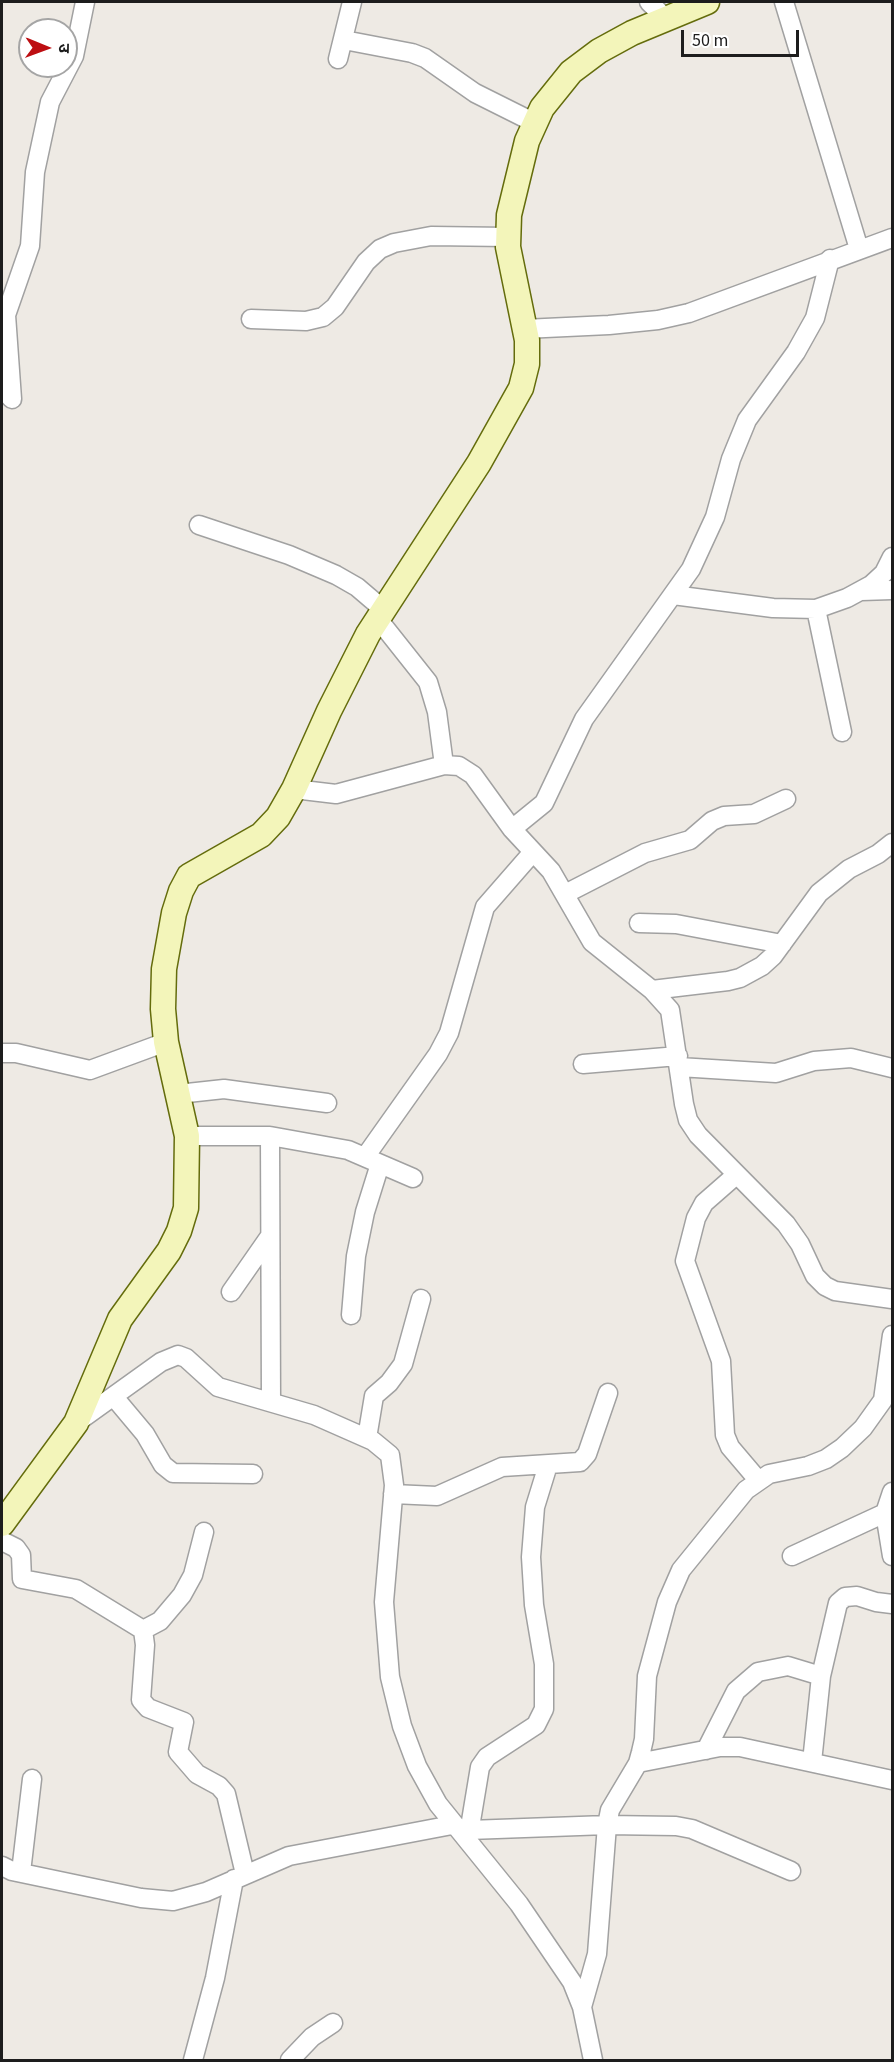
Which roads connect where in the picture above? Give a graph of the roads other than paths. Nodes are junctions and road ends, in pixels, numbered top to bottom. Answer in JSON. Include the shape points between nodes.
{"nodes":[{"id":1,"x":85,"y":2,"type":"edge"},
{"id":2,"x":352,"y":2,"type":"edge"},
{"id":3,"x":649,"y":2,"type":"edge"},
{"id":4,"x":707,"y":2,"type":"edge"},
{"id":5,"x":784,"y":2,"type":"edge"},
{"id":6,"x":666,"y":19,"type":"junction"},
{"id":7,"x":344,"y":40,"type":"junction"},
{"id":8,"x":338,"y":59,"type":"dead end"},
{"id":9,"x":535,"y":123,"type":"junction"},
{"id":10,"x":508,"y":237,"type":"junction"},
{"id":11,"x":892,"y":237,"type":"edge"},
{"id":12,"x":860,"y":249,"type":"junction"},
{"id":13,"x":830,"y":259,"type":"junction"},
{"id":14,"x":251,"y":318,"type":"dead end"},
{"id":15,"x":524,"y":329,"type":"junction"},
{"id":16,"x":2,"y":388,"type":"edge"},
{"id":17,"x":198,"y":525,"type":"dead end"},
{"id":18,"x":892,"y":557,"type":"edge"},
{"id":19,"x":892,"y":590,"type":"edge"},
{"id":20,"x":860,"y":591,"type":"junction"},
{"id":21,"x":673,"y":595,"type":"junction"},
{"id":22,"x":816,"y":609,"type":"junction"},
{"id":23,"x":381,"y":614,"type":"junction"},
{"id":24,"x":842,"y":732,"type":"dead end"},
{"id":25,"x":444,"y":765,"type":"junction"},
{"id":26,"x":294,"y":789,"type":"junction"},
{"id":27,"x":786,"y":799,"type":"dead end"},
{"id":28,"x":512,"y":829,"type":"junction"},
{"id":29,"x":892,"y":843,"type":"edge"},
{"id":30,"x":533,"y":852,"type":"junction"},
{"id":31,"x":565,"y":894,"type":"junction"},
{"id":32,"x":639,"y":922,"type":"dead end"},
{"id":33,"x":782,"y":944,"type":"junction"},
{"id":34,"x":652,"y":990,"type":"junction"},
{"id":35,"x":166,"y":1042,"type":"junction"},
{"id":36,"x":2,"y":1053,"type":"edge"},
{"id":37,"x":679,"y":1061,"type":"junction"},
{"id":38,"x":583,"y":1064,"type":"dead end"},
{"id":39,"x":892,"y":1068,"type":"edge"},
{"id":40,"x":178,"y":1094,"type":"junction"},
{"id":41,"x":327,"y":1103,"type":"dead end"},
{"id":42,"x":187,"y":1136,"type":"junction"},
{"id":43,"x":270,"y":1136,"type":"junction"},
{"id":44,"x":373,"y":1161,"type":"junction"},
{"id":45,"x":736,"y":1175,"type":"junction"},
{"id":46,"x":413,"y":1178,"type":"dead end"},
{"id":47,"x":270,"y":1236,"type":"junction"},
{"id":48,"x":231,"y":1292,"type":"dead end"},
{"id":49,"x":421,"y":1299,"type":"dead end"},
{"id":50,"x":892,"y":1299,"type":"edge"},
{"id":51,"x":351,"y":1315,"type":"dead end"},
{"id":52,"x":892,"y":1335,"type":"edge"},
{"id":53,"x":608,"y":1393,"type":"dead end"},
{"id":54,"x":114,"y":1397,"type":"junction"},
{"id":55,"x":271,"y":1401,"type":"junction"},
{"id":56,"x":888,"y":1407,"type":"edge"},
{"id":57,"x":76,"y":1423,"type":"junction"},
{"id":58,"x":367,"y":1438,"type":"junction"},
{"id":59,"x":548,"y":1465,"type":"junction"},
{"id":60,"x":253,"y":1474,"type":"dead end"},
{"id":61,"x":758,"y":1480,"type":"junction"},
{"id":62,"x":892,"y":1492,"type":"edge"},
{"id":63,"x":393,"y":1494,"type":"junction"},
{"id":64,"x":885,"y":1513,"type":"junction"},
{"id":65,"x":2,"y":1524,"type":"edge"},
{"id":66,"x":204,"y":1532,"type":"dead end"},
{"id":67,"x":2,"y":1541,"type":"edge"},
{"id":68,"x":792,"y":1556,"type":"dead end"},
{"id":69,"x":892,"y":1556,"type":"edge"},
{"id":70,"x":892,"y":1604,"type":"edge"},
{"id":71,"x":142,"y":1630,"type":"junction"},
{"id":72,"x":821,"y":1676,"type":"junction"},
{"id":73,"x":706,"y":1750,"type":"junction"},
{"id":74,"x":813,"y":1762,"type":"junction"},
{"id":75,"x":638,"y":1763,"type":"junction"},
{"id":76,"x":32,"y":1779,"type":"dead end"},
{"id":77,"x":892,"y":1780,"type":"edge"},
{"id":78,"x":607,"y":1825,"type":"junction"},
{"id":79,"x":463,"y":1831,"type":"junction"},
{"id":80,"x":2,"y":1866,"type":"edge"},
{"id":81,"x":791,"y":1871,"type":"dead end"},
{"id":82,"x":21,"y":1872,"type":"junction"},
{"id":83,"x":239,"y":1876,"type":"junction"},
{"id":84,"x":582,"y":2007,"type":"junction"},
{"id":85,"x":333,"y":2023,"type":"dead end"},
{"id":86,"x":593,"y":2059,"type":"edge"},
{"id":87,"x":193,"y":2061,"type":"edge"},
{"id":88,"x":290,"y":2061,"type":"edge"}],
"edges":[{"from":1,"to":16,"type":"street","via":[[74,56],[50,102],[34,172],[30,246],[6,315],[12,399]]},
{"from":2,"to":7,"type":"street"},
{"from":3,"to":6,"type":"street"},
{"from":4,"to":6,"type":"street"},
{"from":5,"to":12,"type":"street"},
{"from":6,"to":9,"type":"street","via":[[599,51],[571,72]]},
{"from":7,"to":8,"type":"street"},
{"from":7,"to":9,"type":"street","via":[[424,58],[475,93]]},
{"from":9,"to":10,"type":"street","via":[[515,182]]},
{"from":10,"to":14,"type":"street","via":[[431,236],[400,241],[380,249],[366,262],[335,307],[323,317],[306,321]]},
{"from":10,"to":15,"type":"street"},
{"from":11,"to":12,"type":"street"},
{"from":12,"to":13,"type":"street"},
{"from":13,"to":15,"type":"street","via":[[678,315],[609,325]]},
{"from":13,"to":21,"type":"street","via":[[809,332],[747,420],[706,540]]},
{"from":15,"to":23,"type":"street","via":[[527,364],[513,403]]},
{"from":17,"to":23,"type":"street","via":[[336,575],[357,587]]},
{"from":18,"to":20,"type":"street","via":[[878,579]]},
{"from":19,"to":20,"type":"street"},
{"from":20,"to":22,"type":"street"},
{"from":21,"to":22,"type":"street","via":[[773,608]]},
{"from":21,"to":28,"type":"street","via":[[584,719],[544,803]]},
{"from":22,"to":24,"type":"street"},
{"from":23,"to":25,"type":"street","via":[[428,682]]},
{"from":23,"to":26,"type":"street","via":[[329,711]]},
{"from":25,"to":26,"type":"street","via":[[336,794]]},
{"from":25,"to":28,"type":"street","via":[[459,766],[473,775]]},
{"from":26,"to":35,"type":"street","via":[[261,836],[204,865],[189,876],[181,891],[164,969]]},
{"from":27,"to":31,"type":"street","via":[[754,814],[723,816],[690,840],[645,853]]},
{"from":28,"to":30,"type":"street"},
{"from":29,"to":33,"type":"street","via":[[819,893]]},
{"from":30,"to":31,"type":"street"},
{"from":30,"to":44,"type":"street","via":[[485,907],[449,1033]]},
{"from":31,"to":34,"type":"street","via":[[592,942]]},
{"from":32,"to":33,"type":"street","via":[[676,924]]},
{"from":33,"to":34,"type":"street","via":[[762,966],[740,978]]},
{"from":34,"to":37,"type":"street","via":[[670,1010]]},
{"from":35,"to":36,"type":"street","via":[[90,1070]]},
{"from":35,"to":40,"type":"street"},
{"from":37,"to":38,"type":"street"},
{"from":37,"to":39,"type":"street","via":[[776,1073],[814,1061],[851,1058]]},
{"from":37,"to":45,"type":"street","via":[[688,1120]]},
{"from":40,"to":41,"type":"street","via":[[224,1089]]},
{"from":40,"to":42,"type":"street"},
{"from":42,"to":43,"type":"street"},
{"from":42,"to":57,"type":"street","via":[[186,1208],[179,1231],[120,1319]]},
{"from":43,"to":44,"type":"street","via":[[348,1150]]},
{"from":43,"to":47,"type":"street"},
{"from":44,"to":46,"type":"street"},
{"from":44,"to":51,"type":"street","via":[[356,1256]]},
{"from":45,"to":50,"type":"street","via":[[794,1234],[815,1276],[825,1286],[835,1291]]},
{"from":45,"to":61,"type":"street","via":[[704,1203],[685,1261],[721,1362],[725,1435],[730,1448]]},
{"from":47,"to":48,"type":"street"},
{"from":47,"to":55,"type":"street"},
{"from":49,"to":58,"type":"street","via":[[403,1364],[374,1396]]},
{"from":52,"to":56,"type":"street"},
{"from":53,"to":59,"type":"street","via":[[587,1454],[580,1462]]},
{"from":54,"to":55,"type":"street","via":[[161,1362],[178,1355],[218,1387]]},
{"from":54,"to":57,"type":"street"},
{"from":54,"to":60,"type":"street","via":[[173,1473]]},
{"from":55,"to":58,"type":"street"},
{"from":56,"to":61,"type":"street","via":[[876,1412],[843,1448],[808,1466]]},
{"from":57,"to":65,"type":"street"},
{"from":58,"to":63,"type":"street","via":[[390,1455]]},
{"from":59,"to":63,"type":"street","via":[[502,1467],[446,1494]]},
{"from":59,"to":79,"type":"street","via":[[535,1507],[531,1557],[544,1664],[544,1709],[536,1725],[487,1757],[480,1767]]},
{"from":61,"to":75,"type":"street","via":[[688,1561],[674,1585],[647,1676],[644,1739]]},
{"from":62,"to":64,"type":"street"},
{"from":63,"to":79,"type":"street","via":[[384,1602],[390,1677],[417,1766]]},
{"from":64,"to":68,"type":"street"},
{"from":64,"to":69,"type":"street"},
{"from":66,"to":71,"type":"street","via":[[193,1575],[182,1595],[160,1621]]},
{"from":67,"to":71,"type":"street","via":[[19,1551],[22,1579],[76,1589]]},
{"from":70,"to":72,"type":"street","via":[[856,1596],[845,1597],[838,1603]]},
{"from":71,"to":83,"type":"street","via":[[146,1645],[141,1700],[148,1708],[184,1722],[178,1752],[197,1774],[226,1794]]},
{"from":72,"to":73,"type":"street","via":[[788,1666],[758,1672],[736,1690]]},
{"from":72,"to":74,"type":"street"},
{"from":73,"to":74,"type":"street","via":[[758,1749]]},
{"from":73,"to":75,"type":"street"},
{"from":74,"to":77,"type":"street"},
{"from":75,"to":78,"type":"street","via":[[610,1810]]},
{"from":76,"to":82,"type":"street"},
{"from":78,"to":79,"type":"street"},
{"from":78,"to":81,"type":"street","via":[[692,1829]]},
{"from":78,"to":84,"type":"street","via":[[597,1954]]},
{"from":79,"to":83,"type":"street","via":[[289,1856]]},
{"from":79,"to":84,"type":"street","via":[[572,1982]]},
{"from":80,"to":82,"type":"street"},
{"from":82,"to":83,"type":"street","via":[[141,1898],[173,1901],[190,1898]]},
{"from":83,"to":87,"type":"street"},
{"from":84,"to":86,"type":"street"},
{"from":85,"to":88,"type":"street","via":[[312,2037]]}]}
